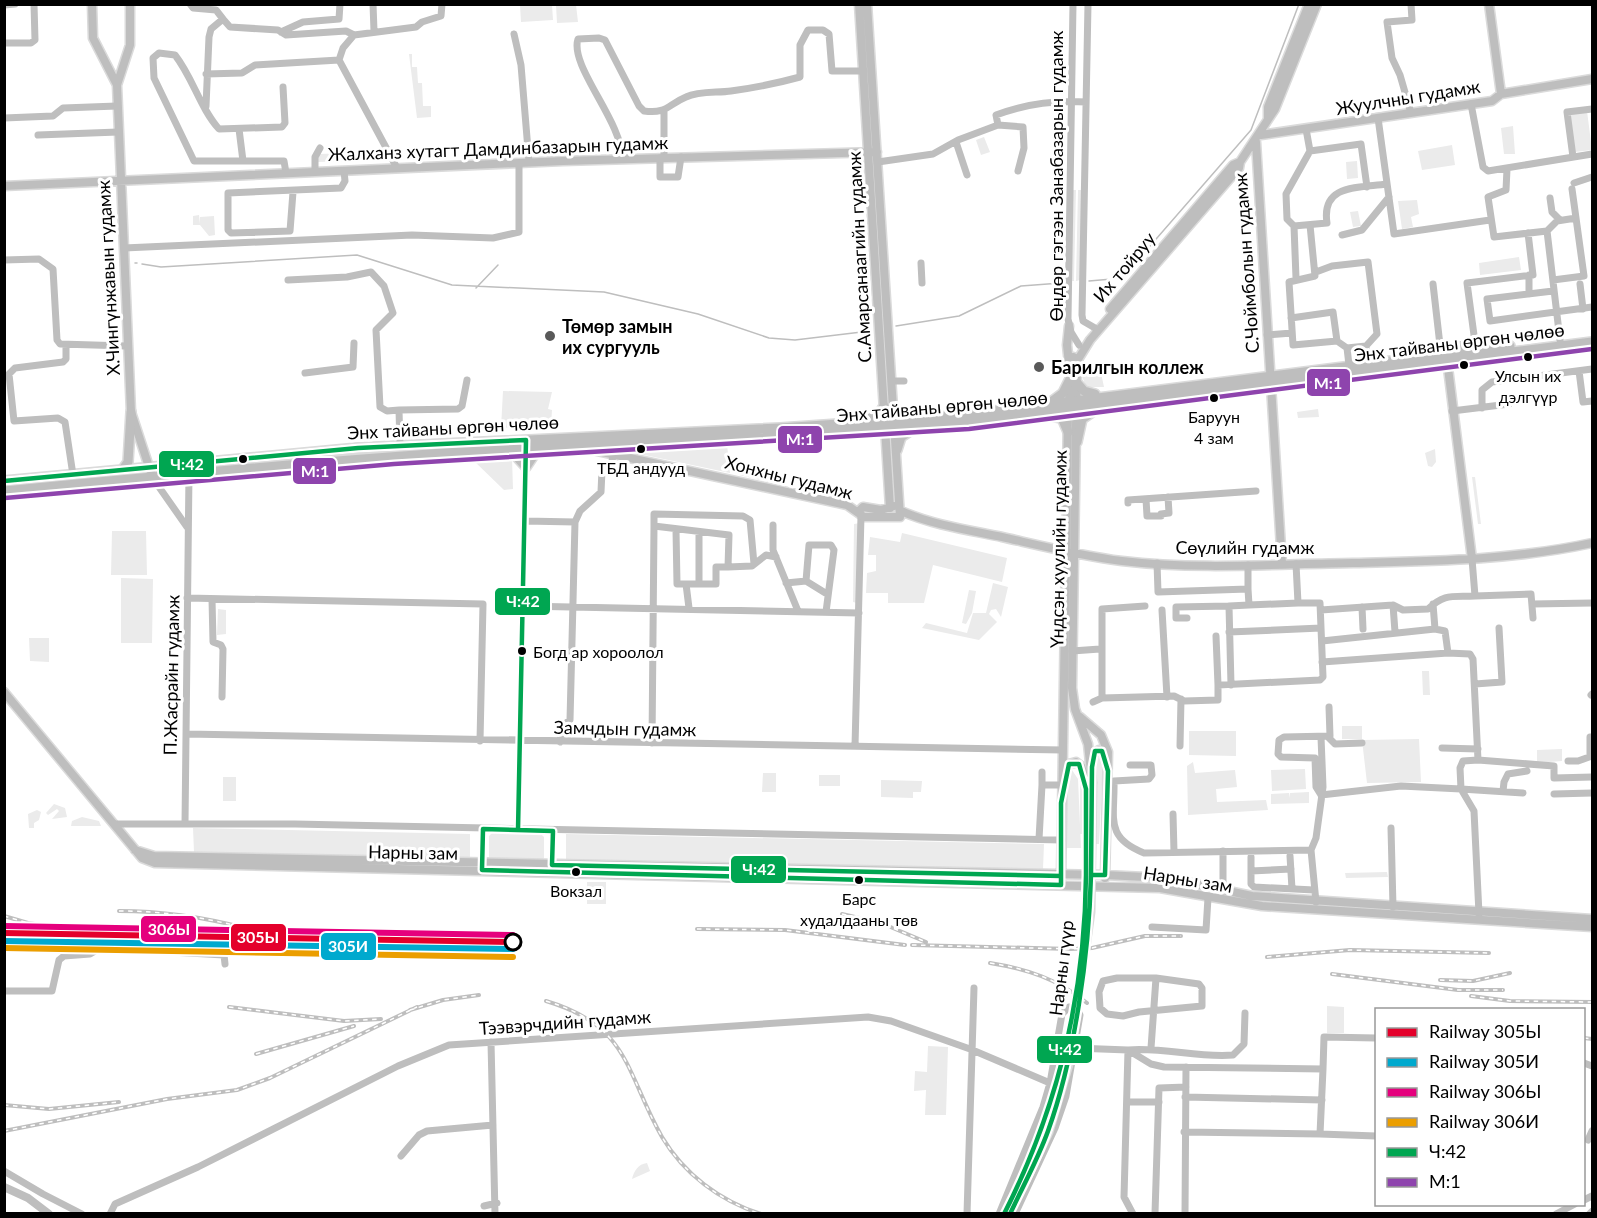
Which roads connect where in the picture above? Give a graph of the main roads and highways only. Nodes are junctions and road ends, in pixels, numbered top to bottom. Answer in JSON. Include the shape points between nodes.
{"nodes":[{"id":1,"x":92,"y":4,"type":"edge"},
{"id":2,"x":130,"y":4,"type":"edge"},
{"id":3,"x":860,"y":4,"type":"edge"},
{"id":4,"x":867,"y":4,"type":"edge"},
{"id":5,"x":1309,"y":4,"type":"edge"},
{"id":6,"x":1317,"y":4,"type":"edge"},
{"id":7,"x":1489,"y":4,"type":"edge"},
{"id":8,"x":868,"y":70,"type":"junction"},
{"id":9,"x":1593,"y":79,"type":"edge"},
{"id":10,"x":117,"y":85,"type":"junction"},
{"id":11,"x":1501,"y":94,"type":"junction"},
{"id":12,"x":1268,"y":118,"type":"junction"},
{"id":13,"x":1259,"y":138,"type":"junction"},
{"id":14,"x":873,"y":152,"type":"junction"},
{"id":15,"x":1240,"y":162,"type":"junction"},
{"id":16,"x":120,"y":182,"type":"junction"},
{"id":17,"x":4,"y":186,"type":"edge"},
{"id":18,"x":1069,"y":326,"type":"road end"},
{"id":19,"x":1593,"y":335,"type":"edge"},
{"id":20,"x":1593,"y":342,"type":"edge"},
{"id":21,"x":1443,"y":354,"type":"junction"},
{"id":22,"x":1072,"y":377,"type":"junction"},
{"id":23,"x":1270,"y":379,"type":"junction"},
{"id":24,"x":1127,"y":394,"type":"junction"},
{"id":25,"x":1049,"y":403,"type":"junction"},
{"id":26,"x":1073,"y":405,"type":"junction"},
{"id":27,"x":1101,"y":406,"type":"junction"},
{"id":28,"x":889,"y":407,"type":"junction"},
{"id":29,"x":131,"y":412,"type":"junction"},
{"id":30,"x":1033,"y":416,"type":"junction"},
{"id":31,"x":933,"y":417,"type":"junction"},
{"id":32,"x":859,"y":422,"type":"junction"},
{"id":33,"x":891,"y":425,"type":"junction"},
{"id":34,"x":918,"y":427,"type":"junction"},
{"id":35,"x":1068,"y":432,"type":"junction"},
{"id":36,"x":1077,"y":442,"type":"junction"},
{"id":37,"x":526,"y":444,"type":"junction"},
{"id":38,"x":570,"y":446,"type":"junction"},
{"id":39,"x":548,"y":447,"type":"junction"},
{"id":40,"x":502,"y":449,"type":"junction"},
{"id":41,"x":897,"y":450,"type":"junction"},
{"id":42,"x":148,"y":467,"type":"junction"},
{"id":43,"x":123,"y":470,"type":"junction"},
{"id":44,"x":152,"y":477,"type":"junction"},
{"id":45,"x":4,"y":481,"type":"edge"},
{"id":46,"x":4,"y":491,"type":"edge"},
{"id":47,"x":890,"y":508,"type":"junction"},
{"id":48,"x":900,"y":513,"type":"junction"},
{"id":49,"x":860,"y":514,"type":"junction"},
{"id":50,"x":1593,"y":543,"type":"edge"},
{"id":51,"x":1070,"y":552,"type":"junction"},
{"id":52,"x":1472,"y":560,"type":"junction"},
{"id":53,"x":1282,"y":564,"type":"junction"},
{"id":54,"x":1066,"y":672,"type":"junction"},
{"id":55,"x":1072,"y":688,"type":"joint"},
{"id":56,"x":4,"y":692,"type":"edge"},
{"id":57,"x":1073,"y":713,"type":"junction"},
{"id":58,"x":1092,"y":767,"type":"junction"},
{"id":59,"x":1108,"y":771,"type":"junction"},
{"id":60,"x":1061,"y":781,"type":"junction"},
{"id":61,"x":1089,"y":783,"type":"junction"},
{"id":62,"x":1105,"y":875,"type":"junction"},
{"id":63,"x":1061,"y":880,"type":"junction"},
{"id":64,"x":1105,"y":886,"type":"junction"},
{"id":65,"x":1337,"y":903,"type":"junction"},
{"id":66,"x":1322,"y":910,"type":"junction"},
{"id":67,"x":1542,"y":917,"type":"junction"},
{"id":68,"x":1593,"y":919,"type":"edge"},
{"id":69,"x":1526,"y":924,"type":"junction"},
{"id":70,"x":1593,"y":927,"type":"edge"},
{"id":71,"x":1021,"y":1190,"type":"junction"},
{"id":72,"x":1004,"y":1214,"type":"edge"},
{"id":73,"x":1013,"y":1214,"type":"edge"}],
"edges":[{"from":1,"to":10,"type":"main road","name":"Х.Чингүнжавын гудамж","via":[[93,38]]},
{"from":2,"to":10,"type":"main road","name":"Х.Чингүнжавын гудамж","via":[[130,45]]},
{"from":3,"to":8,"type":"main road","name":"С.Амарсанаагийн гудамж"},
{"from":4,"to":8,"type":"main road","name":"С.Амарсанаагийн гудамж"},
{"from":5,"to":12,"type":"main road","name":"Их тойруу","via":[[1268,107]]},
{"from":6,"to":12,"type":"main road","name":"Их тойруу"},
{"from":7,"to":11,"type":"main road"},
{"from":8,"to":14,"type":"main road","name":"С.Амарсанаагийн гудамж"},
{"from":9,"to":11,"type":"main road","name":"Жуулчны гудамж"},
{"from":10,"to":16,"type":"main road","name":"Х.Чингүнжавын гудамж"},
{"from":11,"to":13,"type":"main road","name":"Жуулчны гудамж","via":[[1492,101]]},
{"from":12,"to":13,"type":"main road","name":"Их тойруу"},
{"from":13,"to":15,"type":"main road","name":"Их тойруу"},
{"from":13,"to":23,"type":"main road","name":"С.Чоймболын гудамж"},
{"from":14,"to":16,"type":"main road","name":"Жалханз хутагт Дамдинбазарын гудамж","via":[[529,162]]},
{"from":14,"to":28,"type":"main road","name":"С.Амарсанаагийн гудамж"},
{"from":14,"to":28,"type":"main road","name":"С.Амарсанаагийн гудамж","via":[[878,162],[892,381]]},
{"from":15,"to":22,"type":"main road","name":"Их тойруу","via":[[1239,168],[1085,347]]},
{"from":15,"to":22,"type":"main road","name":"Их тойруу","via":[[1233,165],[1079,345]]},
{"from":16,"to":17,"type":"main road","name":"Жалханз хутагт Дамдинбазарын гудамж"},
{"from":16,"to":29,"type":"main road","name":"Х.Чингүнжавын гудамж"},
{"from":18,"to":22,"type":"main road","via":[[1067,345]]},
{"from":19,"to":21,"type":"highway","name":"Энх тайваны өргөн чөлөө"},
{"from":20,"to":21,"type":"highway","name":"Энх тайваны өргөн чөлөө"},
{"from":21,"to":23,"type":"highway","name":"Энх тайваны өргөн чөлөө"},
{"from":21,"to":23,"type":"highway","name":"Энх тайваны өргөн чөлөө","via":[[1349,361]]},
{"from":21,"to":52,"type":"main road"},
{"from":22,"to":24,"type":"highway","via":[[1089,394]]},
{"from":22,"to":25,"type":"highway","via":[[1063,393]]},
{"from":22,"to":26,"type":"main road","name":"Их тойруу"},
{"from":23,"to":24,"type":"highway","name":"Энх тайваны өргөн чөлөө"},
{"from":23,"to":27,"type":"highway","name":"Энх тайваны өргөн чөлөө"},
{"from":23,"to":53,"type":"main road","name":"С.Чоймболын гудамж"},
{"from":24,"to":26,"type":"highway","name":"Энх тайваны өргөн чөлөө"},
{"from":25,"to":26,"type":"highway","name":"Энх тайваны өргөн чөлөө"},
{"from":25,"to":31,"type":"highway","name":"Энх тайваны өргөн чөлөө"},
{"from":26,"to":27,"type":"highway","name":"Энх тайваны өргөн чөлөө"},
{"from":26,"to":30,"type":"highway","name":"Энх тайваны өргөн чөлөө"},
{"from":26,"to":35,"type":"main road","name":"Үндсэн хуулийн гудамж"},
{"from":26,"to":36,"type":"main road","name":"Үндсэн хуулийн гудамж"},
{"from":27,"to":36,"type":"highway","via":[[1082,419]]},
{"from":28,"to":31,"type":"highway","via":[[905,417]]},
{"from":28,"to":32,"type":"highway","via":[[874,418]]},
{"from":28,"to":33,"type":"main road","name":"С.Амарсанаагийн гудамж"},
{"from":29,"to":42,"type":"main road","name":"Х.Чингүнжавын гудамж"},
{"from":29,"to":43,"type":"highway","via":[[128,462]]},
{"from":30,"to":34,"type":"highway","name":"Энх тайваны өргөн чөлөө"},
{"from":30,"to":35,"type":"highway","via":[[1062,418]]},
{"from":31,"to":33,"type":"highway","name":"Энх тайваны өргөн чөлөө"},
{"from":32,"to":33,"type":"highway","name":"Энх тайваны өргөн чөлөө"},
{"from":32,"to":37,"type":"highway","name":"Энх тайваны өргөн чөлөө"},
{"from":33,"to":34,"type":"highway","name":"Энх тайваны өргөн чөлөө"},
{"from":33,"to":38,"type":"highway","name":"Энх тайваны өргөн чөлөө"},
{"from":33,"to":41,"type":"main road","name":"С.Амарсанаагийн гудамж"},
{"from":33,"to":47,"type":"main road","name":"С.Амарсанаагийн гудамж"},
{"from":34,"to":41,"type":"highway","via":[[901,436]]},
{"from":35,"to":51,"type":"main road","name":"Үндсэн хуулийн гудамж"},
{"from":36,"to":51,"type":"main road","name":"Үндсэн хуулийн гудамж"},
{"from":37,"to":39,"type":"highway","name":"Энх тайваны өргөн чөлөө"},
{"from":37,"to":40,"type":"highway","name":"Энх тайваны өргөн чөлөө"},
{"from":37,"to":42,"type":"highway","name":"Энх тайваны өргөн чөлөө","via":[[400,445]]},
{"from":38,"to":39,"type":"highway","name":"Энх тайваны өргөн чөлөө"},
{"from":38,"to":49,"type":"main road","name":"Хонхны гудамж","via":[[836,502]]},
{"from":39,"to":40,"type":"highway","via":[[534,455],[526,468],[515,455]]},
{"from":40,"to":44,"type":"highway","name":"Энх тайваны өргөн чөлөө"},
{"from":41,"to":48,"type":"main road","name":"С.Амарсанаагийн гудамж"},
{"from":42,"to":43,"type":"highway","name":"Энх тайваны өргөн чөлөө"},
{"from":42,"to":44,"type":"main road","name":"Х.Чингүнжавын гудамж"},
{"from":43,"to":45,"type":"highway","name":"Энх тайваны өргөн чөлөө"},
{"from":44,"to":46,"type":"highway","name":"Энх тайваны өргөн чөлөө"},
{"from":47,"to":48,"type":"main road","name":"Сөүлийн гудамж","via":[[896,506]]},
{"from":47,"to":49,"type":"main road","name":"Сөүлийн гудамж","via":[[863,507]]},
{"from":48,"to":49,"type":"main road","name":"Сөүлийн гудамж"},
{"from":48,"to":51,"type":"main road","name":"Сөүлийн гудамж"},
{"from":50,"to":52,"type":"main road","name":"Сөүлийн гудамж"},
{"from":51,"to":53,"type":"main road","name":"Сөүлийн гудамж","via":[[1157,563]]},
{"from":51,"to":54,"type":"main road","name":"Үндсэн хуулийн гудамж"},
{"from":51,"to":55,"type":"main road","name":"Үндсэн хуулийн гудамж"},
{"from":52,"to":53,"type":"main road","name":"Сөүлийн гудамж"},
{"from":54,"to":57,"type":"main road"},
{"from":54,"to":60,"type":"main road"},
{"from":55,"to":57,"type":"main road","name":"Нарны гүүр"},
{"from":56,"to":63,"type":"main road","name":"Нарны зам","via":[[142,858],[155,863]]},
{"from":57,"to":58,"type":"main road","name":"Нарны гүүр","via":[[1088,744]]},
{"from":57,"to":59,"type":"main road","via":[[1107,744]]},
{"from":57,"to":61,"type":"main road","name":"Нарны гүүр","via":[[1084,747]]},
{"from":58,"to":59,"type":"main road","via":[[1093,754],[1098,750],[1105,754]]},
{"from":58,"to":61,"type":"main road","name":"Нарны гүүр"},
{"from":59,"to":62,"type":"main road","via":[[1111,781]]},
{"from":60,"to":61,"type":"main road","via":[[1066,766],[1076,762]]},
{"from":60,"to":63,"type":"main road"},
{"from":61,"to":71,"type":"main road","name":"Нарны гүүр","bridge":true,"via":[[1085,912],[1065,1059]]},
{"from":62,"to":63,"type":"main road","name":"Нарны зам"},
{"from":62,"to":64,"type":"main road"},
{"from":62,"to":65,"type":"main road","name":"Нарны зам","via":[[1166,878],[1252,896]]},
{"from":63,"to":64,"type":"main road","name":"Нарны зам"},
{"from":64,"to":66,"type":"main road","name":"Нарны зам","via":[[1160,888],[1262,906]]},
{"from":65,"to":66,"type":"main road","via":[[1317,905]]},
{"from":65,"to":67,"type":"main road","name":"Нарны зам"},
{"from":66,"to":69,"type":"main road","name":"Нарны зам"},
{"from":67,"to":68,"type":"main road","name":"Нарны зам"},
{"from":67,"to":69,"type":"main road","via":[[1546,921]]},
{"from":69,"to":70,"type":"main road","name":"Нарны зам"},
{"from":71,"to":72,"type":"main road","name":"Нарны гүүр"},
{"from":71,"to":73,"type":"main road","name":"Нарны гүүр"}]}
